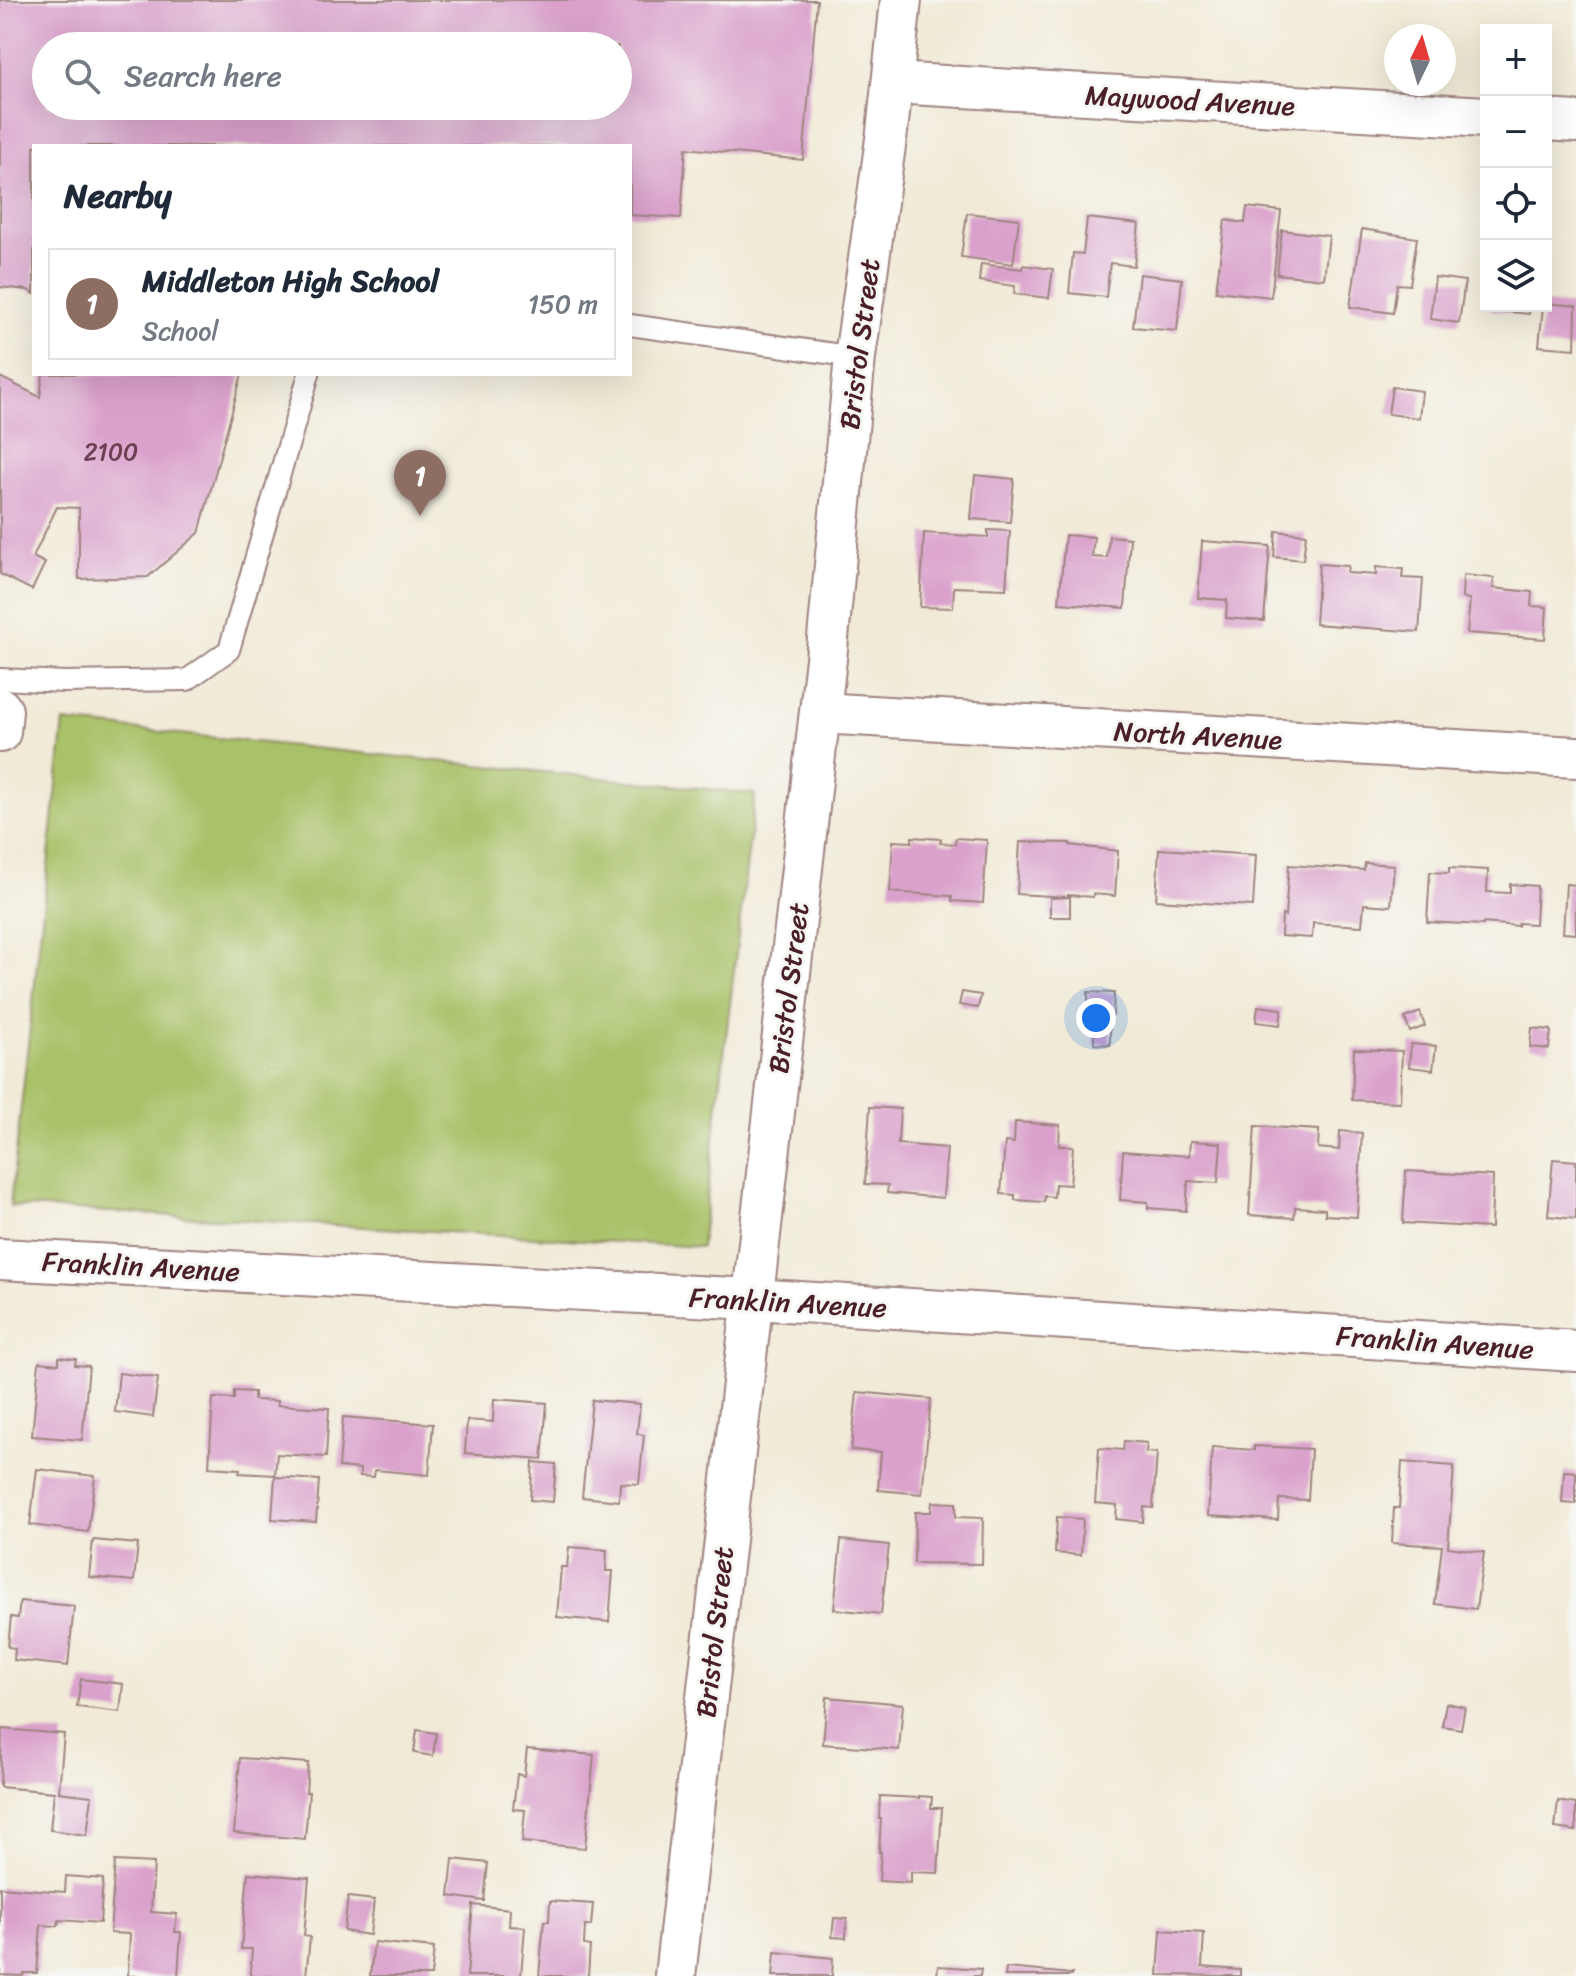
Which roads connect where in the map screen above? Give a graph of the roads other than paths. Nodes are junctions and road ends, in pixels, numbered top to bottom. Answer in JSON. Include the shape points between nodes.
{"nodes":[{"id":1,"x":901,"y":0,"type":"edge"},
{"id":2,"x":893,"y":83,"type":"junction"},
{"id":3,"x":1480,"y":117,"type":"edge"},
{"id":4,"x":1552,"y":120,"type":"edge"},
{"id":5,"x":1576,"y":122,"type":"edge"},
{"id":6,"x":632,"y":325,"type":"edge"},
{"id":7,"x":855,"y":357,"type":"junction"},
{"id":8,"x":308,"y":376,"type":"edge"},
{"id":9,"x":0,"y":679,"type":"edge"},
{"id":10,"x":0,"y":708,"type":"edge"},
{"id":11,"x":820,"y":713,"type":"junction"},
{"id":12,"x":0,"y":732,"type":"edge"},
{"id":13,"x":1576,"y":757,"type":"edge"},
{"id":14,"x":0,"y":1259,"type":"edge"},
{"id":15,"x":752,"y":1299,"type":"junction"},
{"id":16,"x":1576,"y":1351,"type":"edge"},
{"id":17,"x":675,"y":1976,"type":"edge"}],
"edges":[{"from":1,"to":2,"type":"street","name":"Bristol Street"},
{"from":2,"to":3,"type":"street","name":"Maywood Avenue"},
{"from":2,"to":7,"type":"street","name":"Bristol Street"},
{"from":4,"to":5,"type":"street"},
{"from":6,"to":7,"type":"lane"},
{"from":7,"to":11,"type":"street","name":"Bristol Street"},
{"from":8,"to":9,"type":"lane","via":[[229,650],[187,680]]},
{"from":10,"to":12,"type":"street"},
{"from":11,"to":13,"type":"street","name":"North Avenue"},
{"from":11,"to":15,"type":"street","name":"Bristol Street"},
{"from":14,"to":15,"type":"street","name":"Franklin Avenue"},
{"from":15,"to":16,"type":"street","name":"Franklin Avenue"},
{"from":15,"to":17,"type":"street","name":"Bristol Street"}]}
